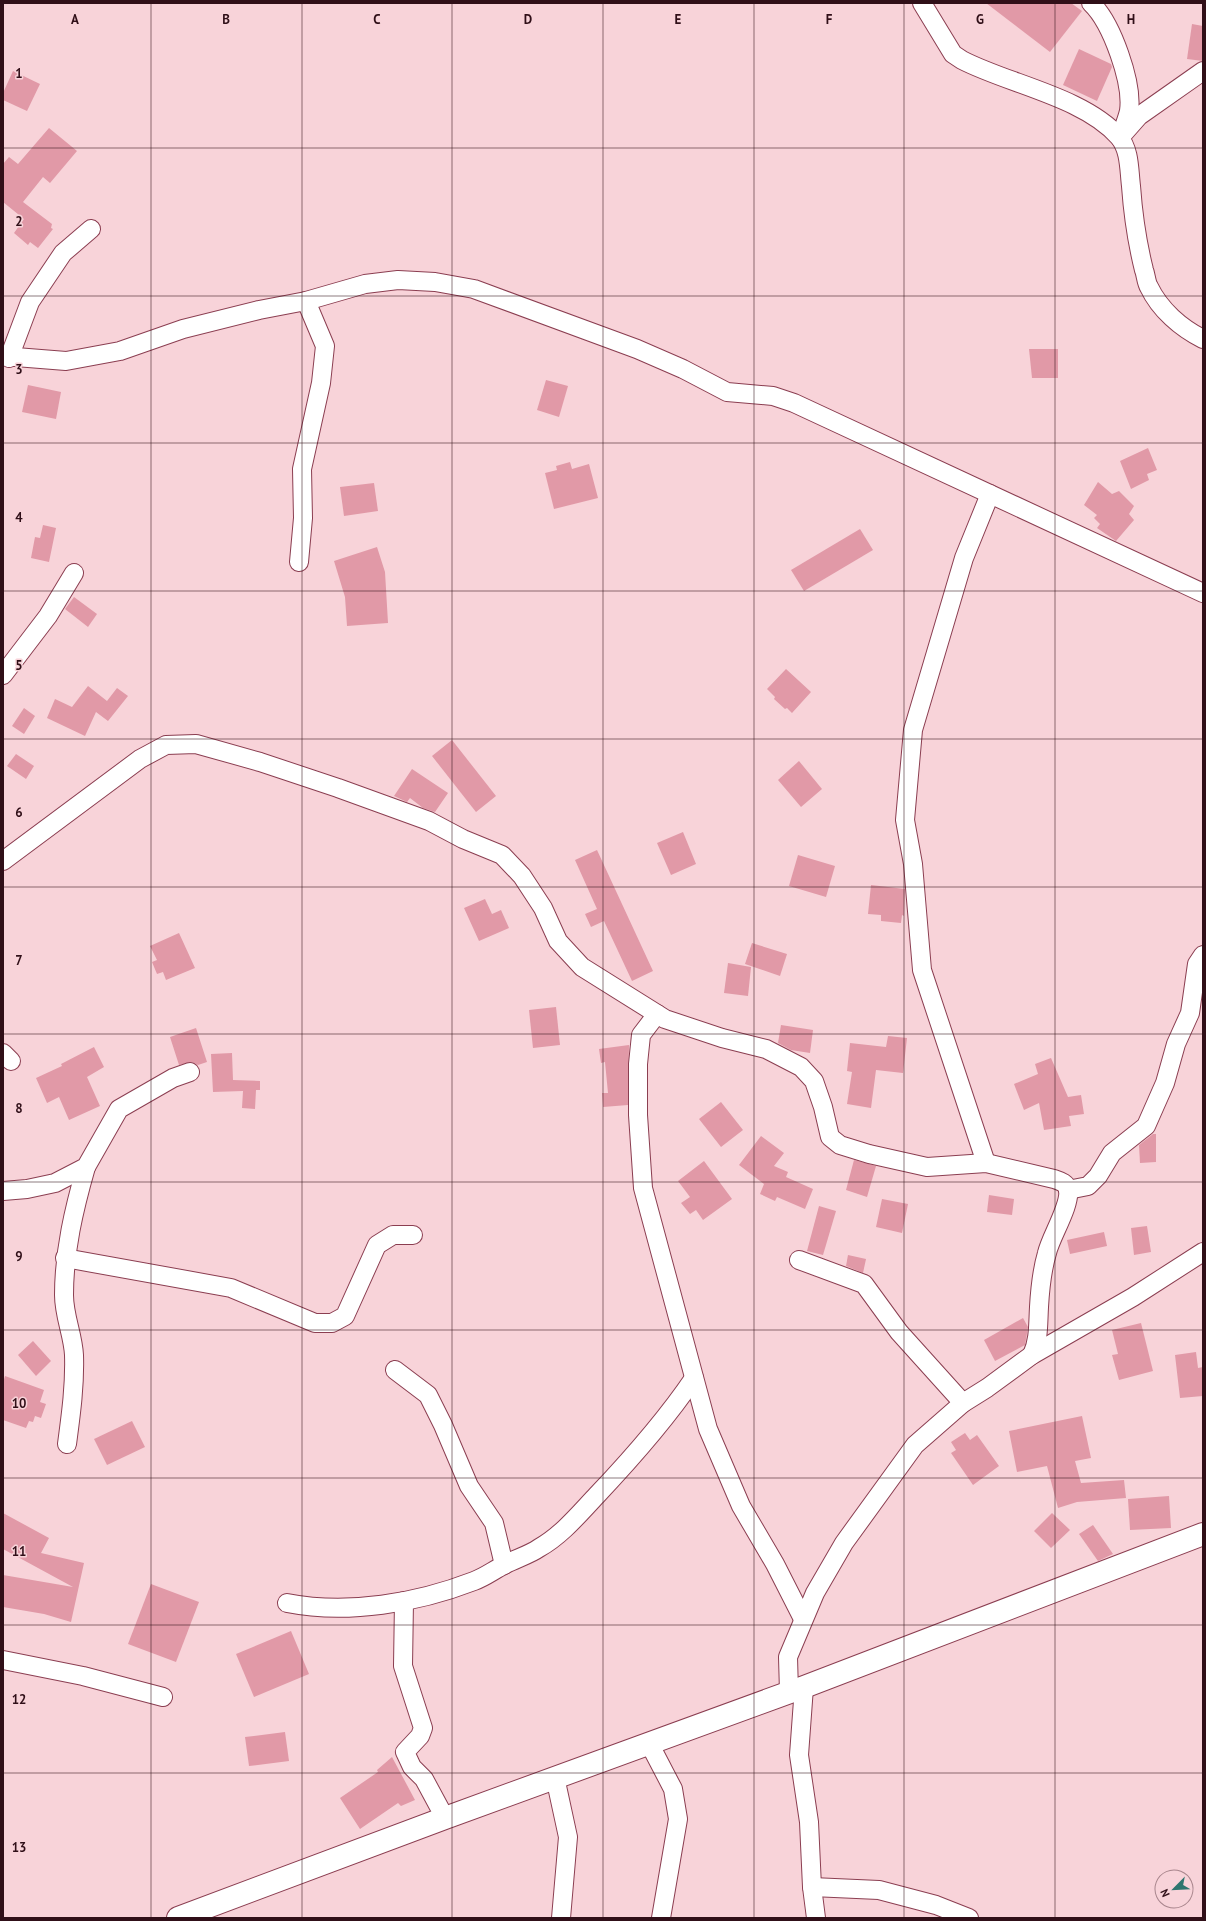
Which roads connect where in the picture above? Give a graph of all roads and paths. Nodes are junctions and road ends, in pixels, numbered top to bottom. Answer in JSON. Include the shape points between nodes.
{"nodes":[{"id":1,"x":922,"y":3,"type":"edge"},
{"id":2,"x":1091,"y":3,"type":"edge"},
{"id":3,"x":1203,"y":71,"type":"edge"},
{"id":4,"x":1120,"y":138,"type":"junction"},
{"id":5,"x":91,"y":229,"type":"dead end"},
{"id":6,"x":306,"y":300,"type":"junction"},
{"id":7,"x":1203,"y":339,"type":"edge"},
{"id":8,"x":6,"y":357,"type":"edge"},
{"id":9,"x":990,"y":494,"type":"junction"},
{"id":10,"x":299,"y":562,"type":"dead end"},
{"id":11,"x":74,"y":573,"type":"dead end"},
{"id":12,"x":1203,"y":593,"type":"edge"},
{"id":13,"x":3,"y":675,"type":"edge"},
{"id":14,"x":3,"y":861,"type":"edge"},
{"id":15,"x":1203,"y":955,"type":"edge"},
{"id":16,"x":657,"y":1014,"type":"junction"},
{"id":17,"x":190,"y":1072,"type":"dead end"},
{"id":18,"x":986,"y":1163,"type":"junction"},
{"id":19,"x":86,"y":1167,"type":"junction"},
{"id":20,"x":1068,"y":1190,"type":"junction"},
{"id":21,"x":3,"y":1191,"type":"edge"},
{"id":22,"x":413,"y":1235,"type":"dead end"},
{"id":23,"x":65,"y":1258,"type":"junction"},
{"id":24,"x":1201,"y":1258,"type":"edge"},
{"id":25,"x":799,"y":1260,"type":"dead end"},
{"id":26,"x":1032,"y":1355,"type":"junction"},
{"id":27,"x":395,"y":1370,"type":"dead end"},
{"id":28,"x":694,"y":1378,"type":"junction"},
{"id":29,"x":963,"y":1403,"type":"junction"},
{"id":30,"x":67,"y":1444,"type":"dead end"},
{"id":31,"x":1203,"y":1534,"type":"edge"},
{"id":32,"x":504,"y":1565,"type":"junction"},
{"id":33,"x":404,"y":1601,"type":"junction"},
{"id":34,"x":287,"y":1602,"type":"dead end"},
{"id":35,"x":803,"y":1619,"type":"junction"},
{"id":36,"x":3,"y":1660,"type":"edge"},
{"id":37,"x":796,"y":1689,"type":"junction"},
{"id":38,"x":163,"y":1697,"type":"dead end"},
{"id":39,"x":649,"y":1743,"type":"junction"},
{"id":40,"x":555,"y":1777,"type":"junction"},
{"id":41,"x":445,"y":1818,"type":"junction"},
{"id":42,"x":812,"y":1887,"type":"junction"},
{"id":43,"x":178,"y":1918,"type":"edge"},
{"id":44,"x":561,"y":1918,"type":"edge"},
{"id":45,"x":661,"y":1918,"type":"edge"},
{"id":46,"x":816,"y":1918,"type":"edge"},
{"id":47,"x":969,"y":1918,"type":"edge"}],
"edges":[{"from":1,"to":4,"type":"street","via":[[953,54],[962,60],[1072,104],[1103,122]]},
{"from":2,"to":4,"type":"street","via":[[1098,9],[1116,45],[1129,88],[1129,112]]},
{"from":3,"to":4,"type":"street","via":[[1139,116]]},
{"from":4,"to":7,"type":"street","via":[[1128,155],[1137,238],[1149,287],[1168,315]]},
{"from":5,"to":8,"type":"street","via":[[63,253],[30,302]]},
{"from":6,"to":8,"type":"street","via":[[183,329],[120,351],[66,361]]},
{"from":6,"to":9,"type":"street","via":[[365,284],[398,280],[435,282],[474,289],[637,349],[727,392],[773,396],[794,403]]},
{"from":6,"to":10,"type":"street","via":[[325,346],[321,383],[302,469],[303,518]]},
{"from":9,"to":12,"type":"street"},
{"from":9,"to":18,"type":"street","via":[[964,558],[913,730],[905,820],[914,864],[922,970]]},
{"from":11,"to":13,"type":"street","via":[[52,610]]},
{"from":14,"to":16,"type":"street","via":[[140,759],[166,745],[196,744],[338,788],[428,821],[502,855],[522,876],[543,908],[558,941],[582,967]]},
{"from":15,"to":20,"type":"street","via":[[1197,964],[1190,1013],[1146,1126],[1112,1153],[1098,1176],[1088,1186]]},
{"from":16,"to":18,"type":"street","via":[[722,1038],[766,1049],[801,1067],[814,1081],[830,1136],[840,1145],[927,1167]]},
{"from":16,"to":28,"type":"street","via":[[641,1036],[638,1064],[638,1115],[643,1188]]},
{"from":17,"to":19,"type":"street","via":[[173,1078],[119,1110]]},
{"from":18,"to":20,"type":"street","via":[[1054,1179],[1064,1183]]},
{"from":19,"to":21,"type":"street","via":[[55,1183]]},
{"from":19,"to":23,"type":"street"},
{"from":20,"to":26,"type":"street","via":[[1059,1226],[1047,1252],[1040,1290],[1037,1343]]},
{"from":22,"to":23,"type":"street","via":[[393,1235],[377,1245],[346,1316],[332,1323],[315,1322],[231,1288]]},
{"from":23,"to":30,"type":"street","via":[[64,1297],[74,1354],[73,1393]]},
{"from":24,"to":26,"type":"street"},
{"from":25,"to":29,"type":"street","via":[[864,1284],[899,1332]]},
{"from":26,"to":29,"type":"street"},
{"from":27,"to":32,"type":"street","via":[[428,1395],[468,1486],[494,1523]]},
{"from":28,"to":32,"type":"street","via":[[670,1413],[635,1455],[562,1531],[539,1549]]},
{"from":28,"to":35,"type":"street","via":[[708,1429],[741,1506]]},
{"from":29,"to":35,"type":"street","via":[[915,1445],[878,1493],[844,1543]]},
{"from":31,"to":37,"type":"main road"},
{"from":32,"to":33,"type":"street","via":[[476,1580],[430,1596]]},
{"from":33,"to":34,"type":"street","via":[[342,1607],[305,1606]]},
{"from":33,"to":41,"type":"street","via":[[403,1666],[423,1728],[420,1736],[405,1752],[412,1767],[424,1779]]},
{"from":35,"to":37,"type":"street","via":[[788,1657]]},
{"from":36,"to":38,"type":"street","via":[[83,1676]]},
{"from":37,"to":39,"type":"main road"},
{"from":37,"to":42,"type":"street","via":[[799,1755],[809,1822]]},
{"from":39,"to":40,"type":"main road"},
{"from":39,"to":45,"type":"street","via":[[673,1789],[678,1819]]},
{"from":40,"to":41,"type":"main road"},
{"from":40,"to":44,"type":"street","via":[[568,1837]]},
{"from":41,"to":43,"type":"main road"},
{"from":42,"to":46,"type":"street"},
{"from":42,"to":47,"type":"street","via":[[879,1890],[936,1905]]}]}
